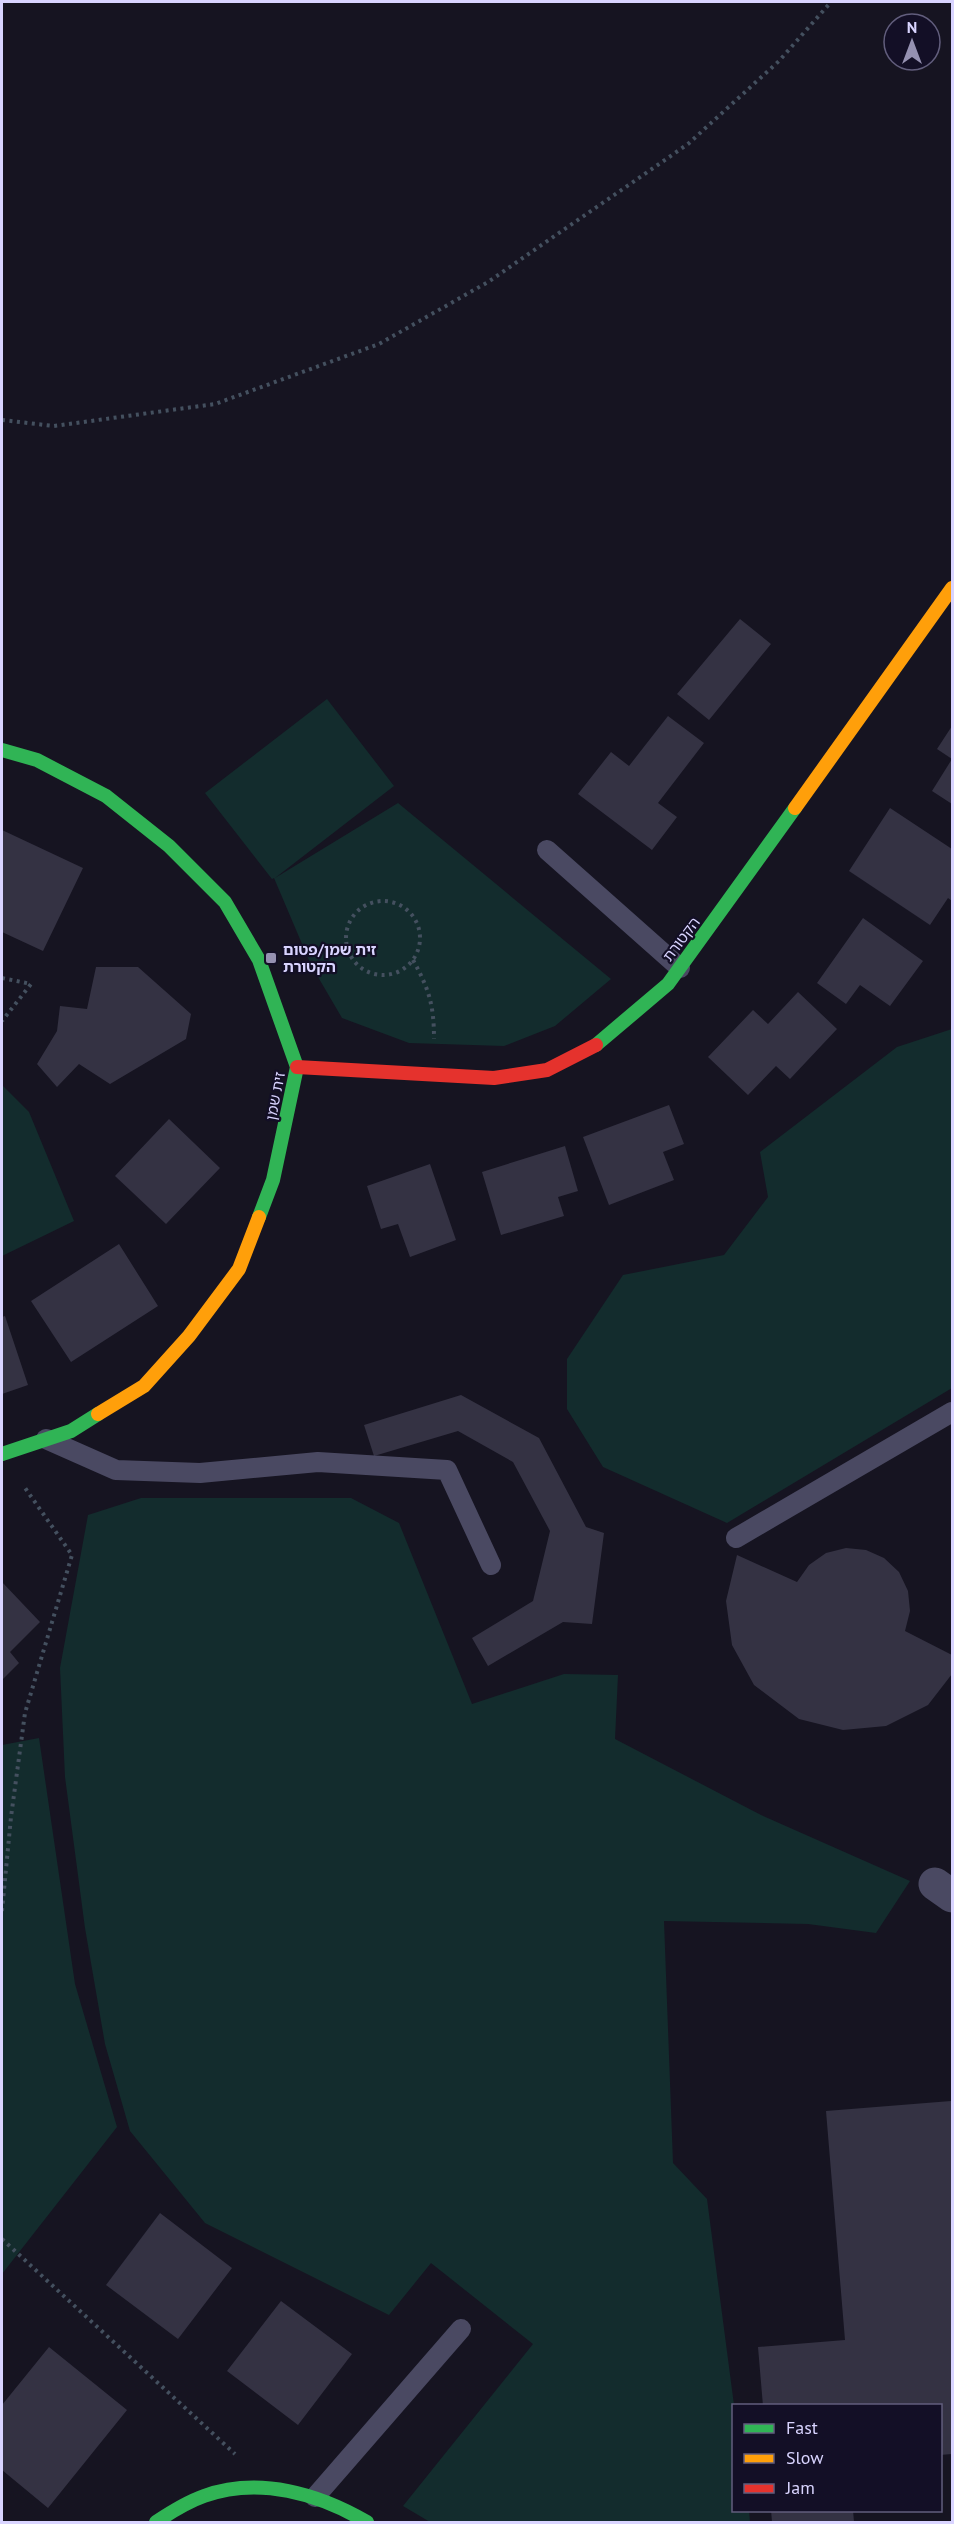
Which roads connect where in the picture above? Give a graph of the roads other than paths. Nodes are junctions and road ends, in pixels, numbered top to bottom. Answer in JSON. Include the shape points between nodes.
{"nodes":[{"id":1,"x":952,"y":588,"type":"edge"},
{"id":2,"x":2,"y":750,"type":"edge"},
{"id":3,"x":547,"y":850,"type":"dead end"},
{"id":4,"x":680,"y":968,"type":"junction"},
{"id":5,"x":297,"y":1067,"type":"junction"},
{"id":6,"x":952,"y":1412,"type":"edge"},
{"id":7,"x":46,"y":1439,"type":"junction"},
{"id":8,"x":2,"y":1454,"type":"edge"},
{"id":9,"x":736,"y":1538,"type":"dead end"},
{"id":10,"x":491,"y":1565,"type":"dead end"},
{"id":11,"x":461,"y":2330,"type":"dead end"},
{"id":12,"x":315,"y":2497,"type":"junction"},
{"id":13,"x":156,"y":2523,"type":"edge"},
{"id":14,"x":367,"y":2523,"type":"edge"}],
"edges":[{"from":1,"to":4,"type":"street","name":"הקטורת"},
{"from":2,"to":5,"type":"street","name":"זית שמן","via":[[37,760],[106,796],[169,846],[225,902],[259,960]]},
{"from":3,"to":4,"type":"lane"},
{"from":4,"to":5,"type":"street","name":"הקטורת","via":[[668,984],[592,1048],[547,1070],[494,1078]]},
{"from":5,"to":7,"type":"street","name":"זית שמן","via":[[273,1180],[239,1269],[189,1336],[144,1386],[71,1431]]},
{"from":6,"to":9,"type":"lane"},
{"from":7,"to":8,"type":"street","name":"זית שמן"},
{"from":7,"to":10,"type":"lane","via":[[116,1470],[200,1473],[318,1462],[447,1470]]},
{"from":11,"to":12,"type":"lane"},
{"from":12,"to":13,"type":"street","via":[[273,2489],[208,2494],[180,2506]]},
{"from":12,"to":14,"type":"street"}]}
